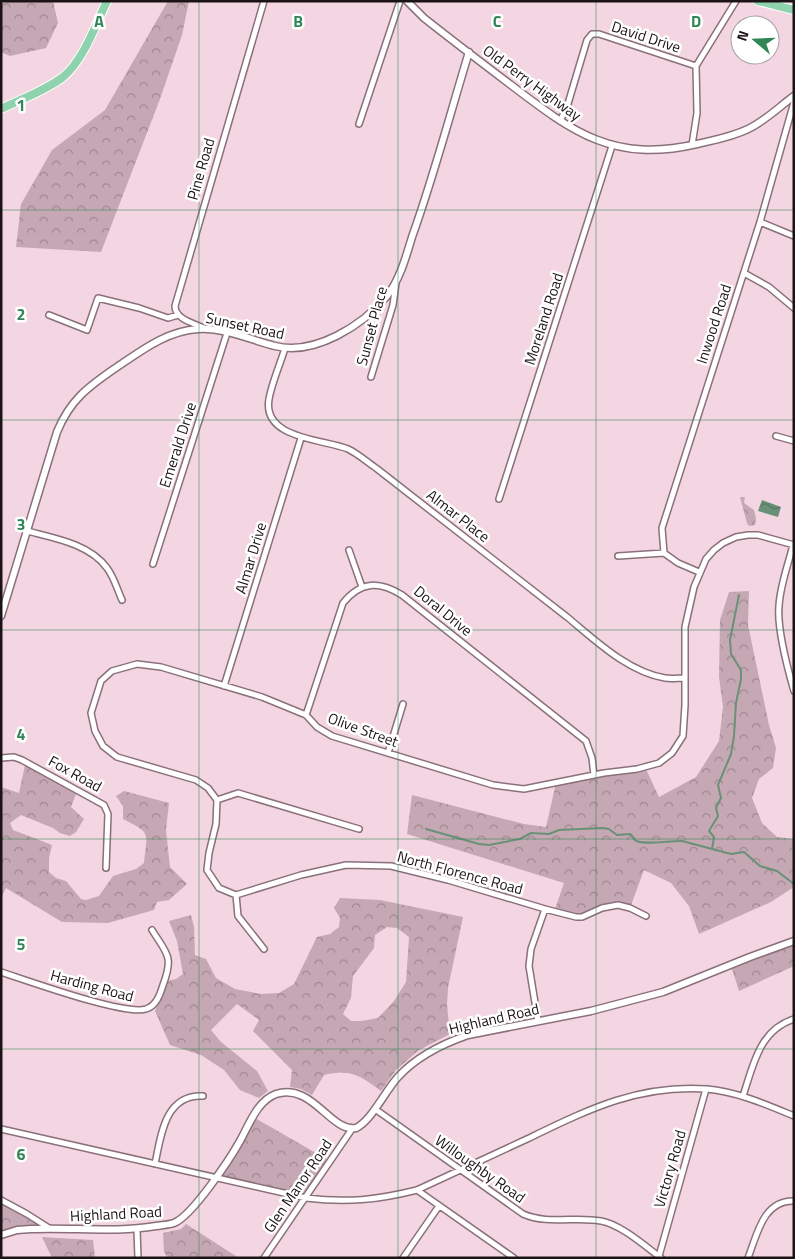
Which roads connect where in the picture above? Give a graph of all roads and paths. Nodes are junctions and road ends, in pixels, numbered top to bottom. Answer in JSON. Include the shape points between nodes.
{"nodes":[{"id":1,"x":107,"y":1,"type":"edge"},
{"id":2,"x":264,"y":1,"type":"edge"},
{"id":3,"x":400,"y":1,"type":"edge"},
{"id":4,"x":407,"y":1,"type":"edge"},
{"id":5,"x":736,"y":1,"type":"edge"},
{"id":6,"x":758,"y":1,"type":"edge"},
{"id":7,"x":794,"y":10,"type":"edge"},
{"id":8,"x":468,"y":52,"type":"junction"},
{"id":9,"x":696,"y":66,"type":"junction"},
{"id":10,"x":794,"y":96,"type":"edge"},
{"id":11,"x":794,"y":102,"type":"edge"},
{"id":12,"x":1,"y":109,"type":"edge"},
{"id":13,"x":560,"y":121,"type":"junction"},
{"id":14,"x":359,"y":124,"type":"dead end"},
{"id":15,"x":692,"y":145,"type":"junction"},
{"id":16,"x":612,"y":146,"type":"junction"},
{"id":17,"x":760,"y":222,"type":"junction"},
{"id":18,"x":794,"y":236,"type":"edge"},
{"id":19,"x":744,"y":273,"type":"junction"},
{"id":20,"x":396,"y":281,"type":"junction"},
{"id":21,"x":794,"y":308,"type":"edge"},
{"id":22,"x":49,"y":315,"type":"dead end"},
{"id":23,"x":178,"y":315,"type":"junction"},
{"id":24,"x":205,"y":328,"type":"junction"},
{"id":25,"x":227,"y":333,"type":"junction"},
{"id":26,"x":285,"y":348,"type":"junction"},
{"id":27,"x":371,"y":377,"type":"dead end"},
{"id":28,"x":776,"y":436,"type":"dead end"},
{"id":29,"x":301,"y":438,"type":"junction"},
{"id":30,"x":794,"y":441,"type":"edge"},
{"id":31,"x":498,"y":499,"type":"dead end"},
{"id":32,"x":27,"y":531,"type":"junction"},
{"id":33,"x":793,"y":545,"type":"edge"},
{"id":34,"x":349,"y":550,"type":"dead end"},
{"id":35,"x":664,"y":553,"type":"junction"},
{"id":36,"x":618,"y":556,"type":"dead end"},
{"id":37,"x":153,"y":564,"type":"dead end"},
{"id":38,"x":700,"y":572,"type":"junction"},
{"id":39,"x":362,"y":587,"type":"junction"},
{"id":40,"x":122,"y":600,"type":"dead end"},
{"id":41,"x":1,"y":616,"type":"edge"},
{"id":42,"x":684,"y":678,"type":"junction"},
{"id":43,"x":224,"y":686,"type":"junction"},
{"id":44,"x":794,"y":691,"type":"edge"},
{"id":45,"x":403,"y":704,"type":"dead end"},
{"id":46,"x":306,"y":715,"type":"junction"},
{"id":47,"x":388,"y":753,"type":"junction"},
{"id":48,"x":1,"y":758,"type":"edge"},
{"id":49,"x":594,"y":775,"type":"junction"},
{"id":50,"x":217,"y":800,"type":"junction"},
{"id":51,"x":359,"y":829,"type":"dead end"},
{"id":52,"x":106,"y":868,"type":"dead end"},
{"id":53,"x":236,"y":896,"type":"junction"},
{"id":54,"x":544,"y":909,"type":"junction"},
{"id":55,"x":646,"y":916,"type":"dead end"},
{"id":56,"x":152,"y":930,"type":"dead end"},
{"id":57,"x":794,"y":941,"type":"edge"},
{"id":58,"x":264,"y":949,"type":"dead end"},
{"id":59,"x":1,"y":972,"type":"edge"},
{"id":60,"x":794,"y":1019,"type":"edge"},
{"id":61,"x":538,"y":1021,"type":"junction"},
{"id":62,"x":706,"y":1089,"type":"junction"},
{"id":63,"x":203,"y":1096,"type":"dead end"},
{"id":64,"x":744,"y":1096,"type":"junction"},
{"id":65,"x":375,"y":1109,"type":"junction"},
{"id":66,"x":794,"y":1116,"type":"edge"},
{"id":67,"x":1,"y":1129,"type":"edge"},
{"id":68,"x":352,"y":1129,"type":"junction"},
{"id":69,"x":155,"y":1164,"type":"junction"},
{"id":70,"x":460,"y":1170,"type":"junction"},
{"id":71,"x":214,"y":1178,"type":"junction"},
{"id":72,"x":416,"y":1190,"type":"junction"},
{"id":73,"x":306,"y":1198,"type":"junction"},
{"id":74,"x":1,"y":1200,"type":"edge"},
{"id":75,"x":794,"y":1201,"type":"edge"},
{"id":76,"x":439,"y":1206,"type":"junction"},
{"id":77,"x":49,"y":1228,"type":"junction"},
{"id":78,"x":137,"y":1229,"type":"junction"},
{"id":79,"x":1,"y":1235,"type":"edge"},
{"id":80,"x":660,"y":1257,"type":"edge"},
{"id":81,"x":138,"y":1258,"type":"edge"},
{"id":82,"x":264,"y":1258,"type":"edge"},
{"id":83,"x":403,"y":1258,"type":"edge"},
{"id":84,"x":514,"y":1258,"type":"edge"},
{"id":85,"x":748,"y":1258,"type":"edge"}],
"edges":[{"from":1,"to":12,"type":"main road","via":[[83,50],[68,72],[43,90]]},
{"from":2,"to":23,"type":"street","name":"Pine Road","via":[[175,302],[174,309]]},
{"from":3,"to":14,"type":"street"},
{"from":4,"to":8,"type":"street","name":"Old Perry Highway"},
{"from":5,"to":9,"type":"street"},
{"from":6,"to":7,"type":"main road"},
{"from":8,"to":13,"type":"street","name":"Old Perry Highway"},
{"from":8,"to":20,"type":"street","name":"Sunset Road","via":[[424,202]]},
{"from":9,"to":13,"type":"street","name":"David Drive","via":[[592,34],[587,40]]},
{"from":9,"to":15,"type":"street","via":[[697,113]]},
{"from":10,"to":15,"type":"street","name":"Old Perry Highway","via":[[748,130]]},
{"from":11,"to":17,"type":"street","name":"Inwood Road"},
{"from":13,"to":16,"type":"street","name":"Old Perry Highway"},
{"from":15,"to":16,"type":"street","name":"Old Perry Highway","via":[[657,150]]},
{"from":16,"to":31,"type":"street","name":"Moreland Road"},
{"from":17,"to":18,"type":"street"},
{"from":17,"to":19,"type":"street","name":"Inwood Road"},
{"from":19,"to":21,"type":"street"},
{"from":19,"to":35,"type":"street","name":"Inwood Road","via":[[662,528]]},
{"from":20,"to":26,"type":"street","name":"Sunset Road","via":[[376,308],[341,333],[314,346]]},
{"from":20,"to":27,"type":"street","name":"Sunset Place","via":[[393,306]]},
{"from":22,"to":23,"type":"street","via":[[87,330],[98,298],[168,318]]},
{"from":23,"to":24,"type":"street"},
{"from":24,"to":25,"type":"street","name":"Sunset Road"},
{"from":24,"to":32,"type":"street","name":"Sunset Road","via":[[158,340],[94,383],[73,402],[57,432]]},
{"from":25,"to":26,"type":"street","name":"Sunset Road"},
{"from":25,"to":37,"type":"street","name":"Emerald Drive"},
{"from":26,"to":29,"type":"street","name":"Almar Place","via":[[269,400],[270,413],[274,423]]},
{"from":28,"to":30,"type":"street"},
{"from":29,"to":42,"type":"street","name":"Almar Place","via":[[348,450],[376,468],[632,667],[665,678]]},
{"from":29,"to":43,"type":"street","name":"Almar Drive"},
{"from":32,"to":40,"type":"street","via":[[77,546],[97,557],[110,572]]},
{"from":32,"to":41,"type":"street","name":"Sunset Road"},
{"from":33,"to":38,"type":"street","name":"Olive Street","via":[[758,535],[736,537],[714,550]]},
{"from":33,"to":44,"type":"street","via":[[778,608]]},
{"from":34,"to":39,"type":"street"},
{"from":35,"to":36,"type":"street"},
{"from":35,"to":38,"type":"street"},
{"from":38,"to":42,"type":"street","name":"Olive Street","via":[[685,627]]},
{"from":39,"to":46,"type":"street","via":[[343,603]]},
{"from":39,"to":49,"type":"street","name":"Doral Drive","via":[[382,586],[402,595],[586,741]]},
{"from":42,"to":49,"type":"street","name":"Olive Street","via":[[683,736],[672,753],[645,767]]},
{"from":43,"to":46,"type":"street","name":"Olive Street"},
{"from":43,"to":50,"type":"street","name":"Olive Street","via":[[161,667],[137,664],[112,671],[101,681],[91,712],[95,731],[103,746],[117,757],[196,780]]},
{"from":45,"to":47,"type":"street"},
{"from":46,"to":47,"type":"street","name":"Olive Street","via":[[332,736]]},
{"from":47,"to":49,"type":"street","name":"Olive Street","via":[[493,785],[524,789]]},
{"from":48,"to":52,"type":"street","name":"Fox Road","via":[[14,757],[27,762],[104,805],[108,814]]},
{"from":50,"to":51,"type":"street","via":[[238,793]]},
{"from":50,"to":53,"type":"street","via":[[207,870],[219,888]]},
{"from":53,"to":54,"type":"street","name":"North Florence Road","via":[[301,875],[346,865],[391,866]]},
{"from":53,"to":58,"type":"street","via":[[238,916]]},
{"from":54,"to":55,"type":"street","name":"North Florence Road","via":[[582,917],[618,905]]},
{"from":54,"to":61,"type":"street","via":[[529,966]]},
{"from":56,"to":59,"type":"street","name":"Harding Road","via":[[170,964],[157,999],[148,1009],[118,1008]]},
{"from":57,"to":61,"type":"street","name":"Highland Road","via":[[663,992]]},
{"from":60,"to":64,"type":"street","via":[[772,1031],[760,1046]]},
{"from":61,"to":65,"type":"street","name":"Highland Road","via":[[468,1035],[444,1044],[406,1069]]},
{"from":62,"to":64,"type":"street"},
{"from":62,"to":70,"type":"street","via":[[669,1089],[611,1101]]},
{"from":62,"to":80,"type":"street","name":"Victory Road"},
{"from":63,"to":69,"type":"street","via":[[192,1095],[176,1104],[168,1118]]},
{"from":64,"to":66,"type":"street"},
{"from":65,"to":68,"type":"street","name":"Highland Road","via":[[362,1124]]},
{"from":65,"to":70,"type":"street","name":"Willoughby Road"},
{"from":67,"to":69,"type":"street"},
{"from":68,"to":71,"type":"street","name":"Highland Road","via":[[339,1124],[302,1096],[287,1092],[276,1094],[259,1107]]},
{"from":68,"to":73,"type":"street","name":"Glen Manor Road"},
{"from":69,"to":71,"type":"street"},
{"from":70,"to":72,"type":"street"},
{"from":70,"to":80,"type":"street","name":"Willoughby Road","via":[[523,1214],[536,1218],[607,1222]]},
{"from":71,"to":73,"type":"street"},
{"from":71,"to":78,"type":"street","name":"Highland Road","via":[[180,1220]]},
{"from":72,"to":73,"type":"street","via":[[357,1201]]},
{"from":72,"to":76,"type":"street"},
{"from":73,"to":82,"type":"street","name":"Glen Manor Road"},
{"from":74,"to":77,"type":"street"},
{"from":75,"to":85,"type":"street","via":[[777,1204],[767,1213]]},
{"from":76,"to":83,"type":"street"},
{"from":76,"to":84,"type":"street"},
{"from":77,"to":78,"type":"street","name":"Highland Road"},
{"from":77,"to":79,"type":"street","name":"Highland Road","via":[[23,1229]]},
{"from":78,"to":81,"type":"street"}]}
